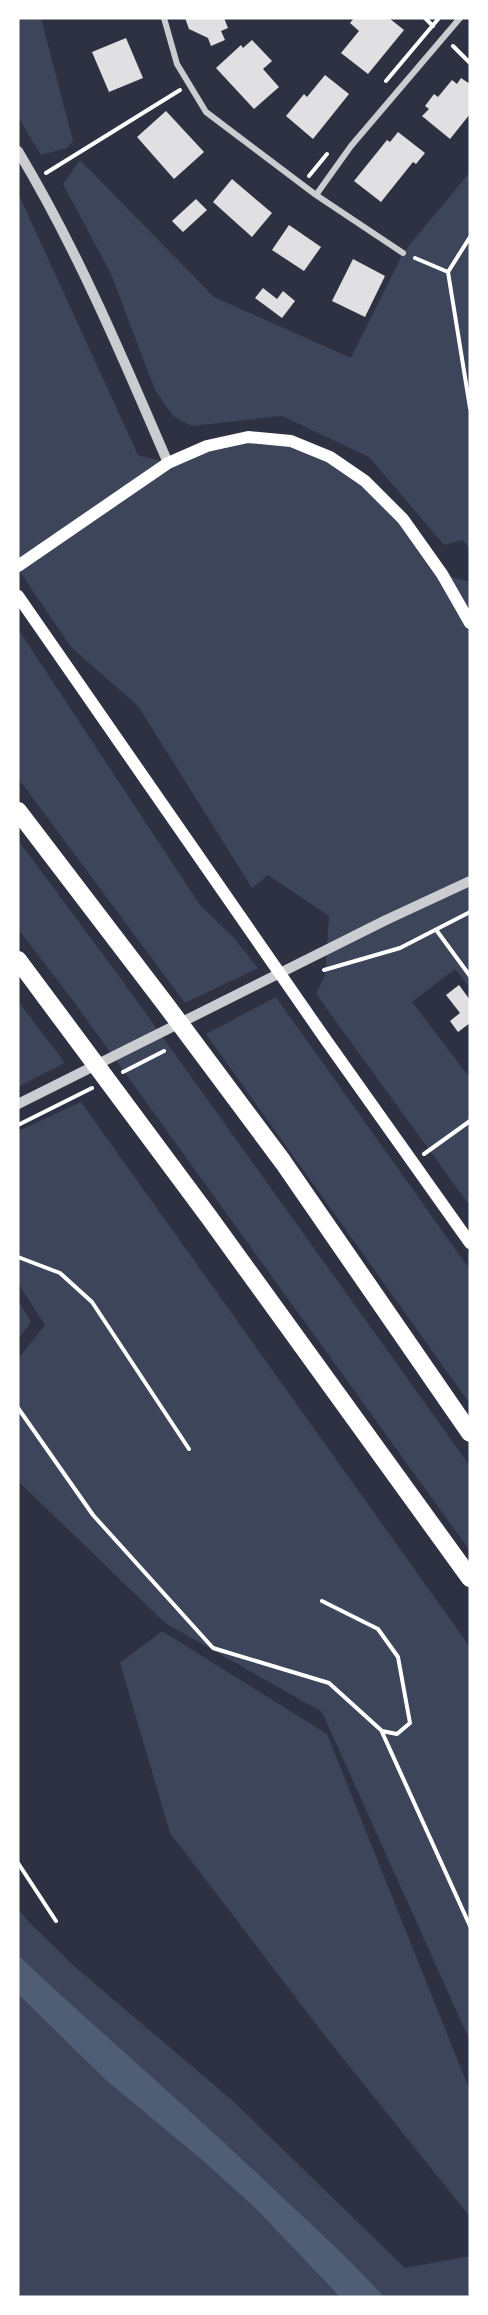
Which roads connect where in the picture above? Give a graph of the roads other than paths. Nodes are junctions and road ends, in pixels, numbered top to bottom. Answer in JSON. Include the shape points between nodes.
{"nodes":[{"id":1,"x":165,"y":18,"type":"edge"},
{"id":2,"x":460,"y":18,"type":"edge"},
{"id":3,"x":18,"y":151,"type":"edge"},
{"id":4,"x":316,"y":195,"type":"junction"},
{"id":5,"x":403,"y":253,"type":"road end"},
{"id":6,"x":168,"y":463,"type":"junction"},
{"id":7,"x":18,"y":566,"type":"edge"},
{"id":8,"x":18,"y":596,"type":"edge"},
{"id":9,"x":470,"y":623,"type":"edge"},
{"id":10,"x":18,"y":811,"type":"edge"},
{"id":11,"x":470,"y":881,"type":"edge"},
{"id":12,"x":18,"y":960,"type":"edge"},
{"id":13,"x":18,"y":1104,"type":"edge"},
{"id":14,"x":470,"y":1243,"type":"edge"},
{"id":15,"x":470,"y":1433,"type":"edge"},
{"id":16,"x":470,"y":1578,"type":"edge"}],
"edges":[{"from":1,"to":4,"type":"street","via":[[177,64],[206,112]]},
{"from":2,"to":4,"type":"street","via":[[351,146]]},
{"from":3,"to":6,"type":"street","via":[[116,342]]},
{"from":4,"to":5,"type":"street"},
{"from":6,"to":7,"type":"main road"},
{"from":6,"to":9,"type":"main road","via":[[207,446],[248,437],[291,441],[330,457],[365,482],[403,519]]},
{"from":8,"to":14,"type":"main road"},
{"from":10,"to":15,"type":"highway","via":[[283,1162]]},
{"from":11,"to":13,"type":"street"},
{"from":12,"to":16,"type":"highway"}]}
